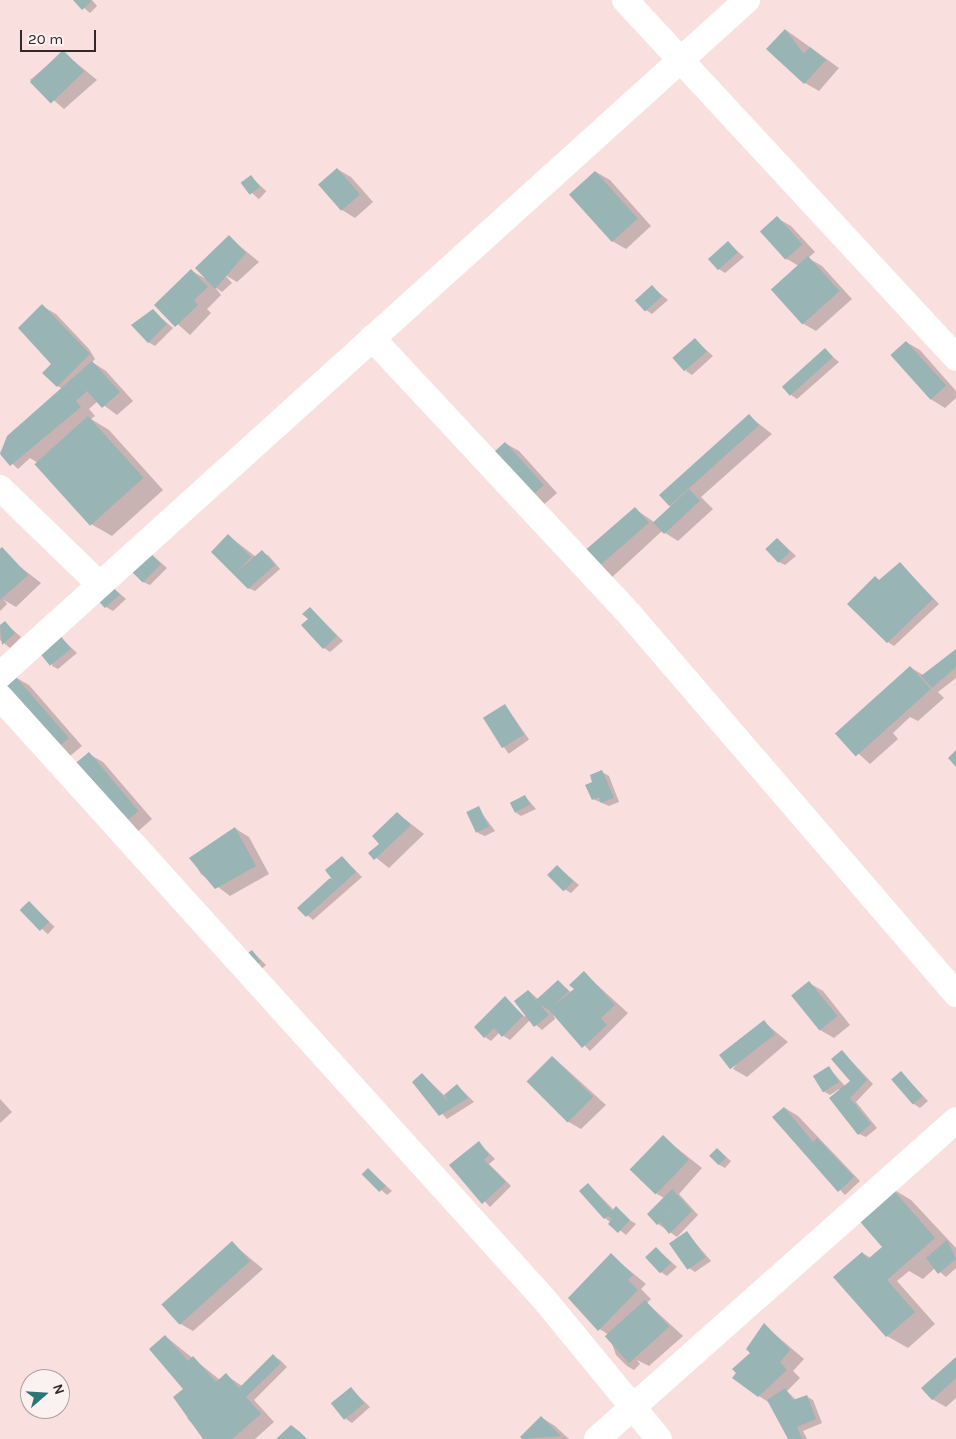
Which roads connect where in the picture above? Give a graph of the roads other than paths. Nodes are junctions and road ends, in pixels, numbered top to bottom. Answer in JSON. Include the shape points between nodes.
{"nodes":[{"id":1,"x":626,"y":0,"type":"edge"},
{"id":2,"x":747,"y":0,"type":"edge"},
{"id":3,"x":679,"y":59,"type":"junction"},
{"id":4,"x":372,"y":338,"type":"junction"},
{"id":5,"x":956,"y":358,"type":"edge"},
{"id":6,"x":0,"y":488,"type":"edge"},
{"id":7,"x":99,"y":584,"type":"junction"},
{"id":8,"x":0,"y":675,"type":"edge"},
{"id":9,"x":0,"y":697,"type":"edge"},
{"id":10,"x":956,"y":994,"type":"edge"},
{"id":11,"x":956,"y":1120,"type":"edge"},
{"id":12,"x":632,"y":1408,"type":"junction"},
{"id":13,"x":597,"y":1439,"type":"edge"},
{"id":14,"x":659,"y":1439,"type":"edge"}],
"edges":[{"from":1,"to":3,"type":"street"},
{"from":2,"to":3,"type":"street"},
{"from":3,"to":4,"type":"street"},
{"from":3,"to":5,"type":"street"},
{"from":4,"to":7,"type":"street"},
{"from":4,"to":10,"type":"street","via":[[631,616]]},
{"from":6,"to":7,"type":"street"},
{"from":7,"to":8,"type":"street"},
{"from":9,"to":12,"type":"street","via":[[538,1291]]},
{"from":11,"to":12,"type":"street"},
{"from":12,"to":13,"type":"street"},
{"from":12,"to":14,"type":"street"}]}
